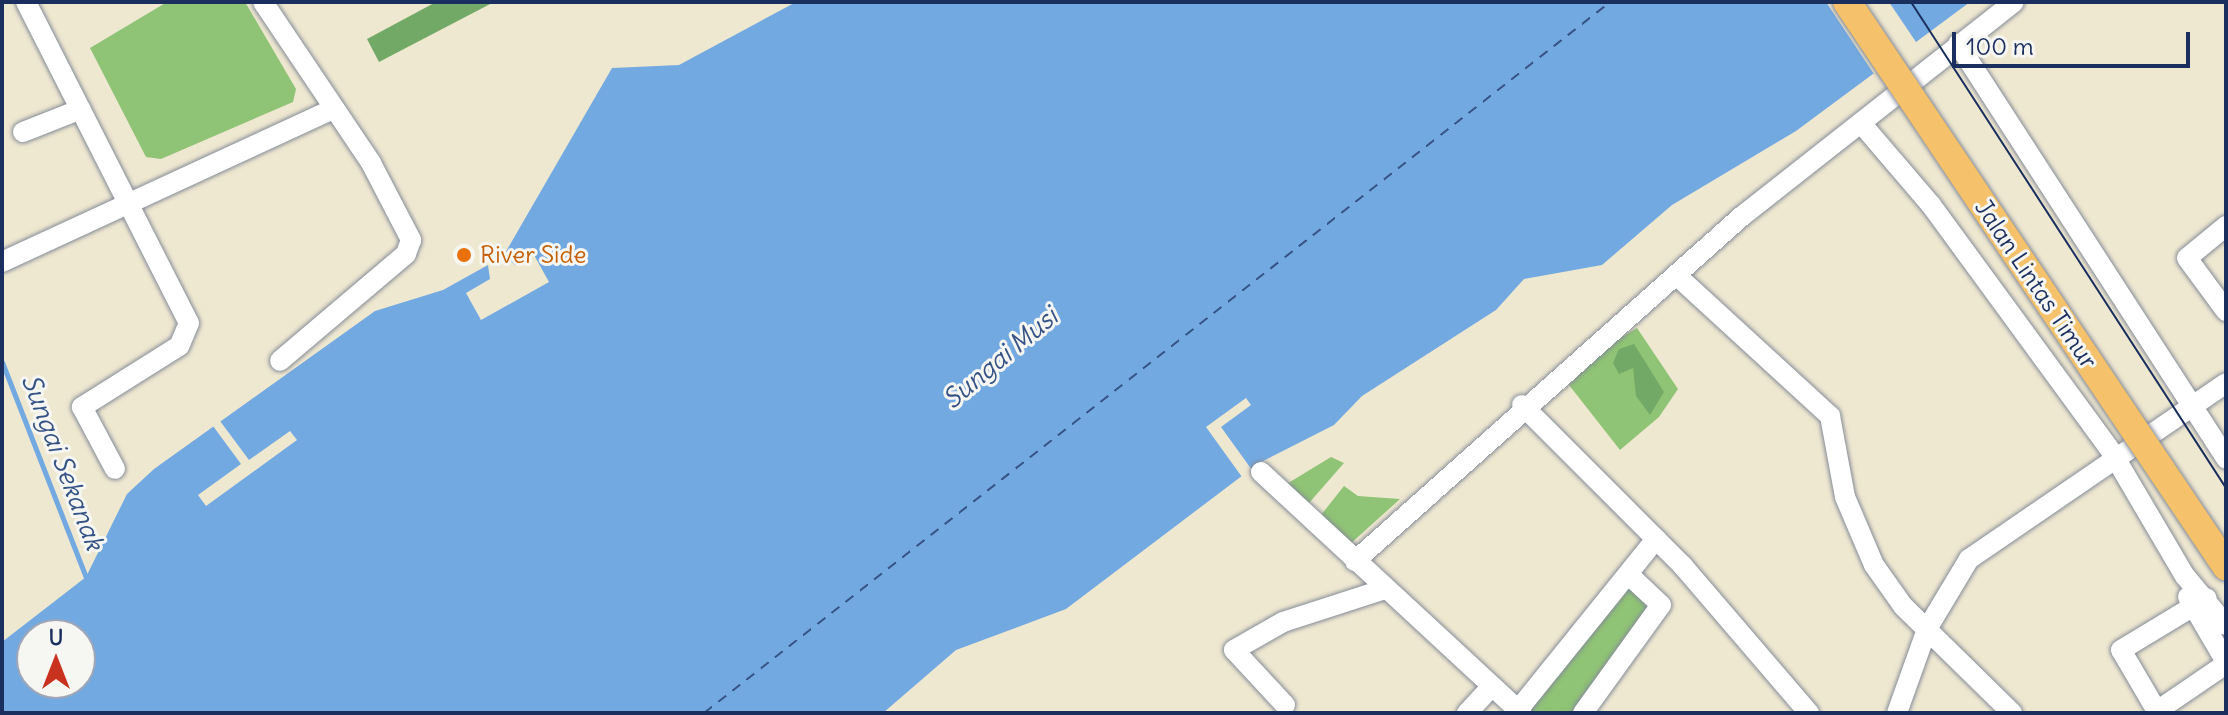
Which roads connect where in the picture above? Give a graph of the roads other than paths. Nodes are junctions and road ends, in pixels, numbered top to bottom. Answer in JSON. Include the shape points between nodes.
{"nodes":[{"id":1,"x":26,"y":2,"type":"edge"},
{"id":2,"x":263,"y":2,"type":"edge"},
{"id":3,"x":1847,"y":2,"type":"edge"},
{"id":4,"x":1868,"y":2,"type":"edge"},
{"id":5,"x":2014,"y":2,"type":"edge"},
{"id":6,"x":1958,"y":44,"type":"junction"},
{"id":7,"x":81,"y":109,"type":"junction"},
{"id":8,"x":333,"y":109,"type":"junction"},
{"id":9,"x":1861,"y":123,"type":"junction"},
{"id":10,"x":23,"y":132,"type":"dead end"},
{"id":11,"x":127,"y":201,"type":"junction"},
{"id":12,"x":2226,"y":226,"type":"edge"},
{"id":13,"x":2,"y":262,"type":"edge"},
{"id":14,"x":1676,"y":275,"type":"junction"},
{"id":15,"x":2226,"y":311,"type":"edge"},
{"id":16,"x":280,"y":361,"type":"dead end"},
{"id":17,"x":2226,"y":383,"type":"edge"},
{"id":18,"x":1522,"y":405,"type":"junction"},
{"id":19,"x":2189,"y":405,"type":"junction"},
{"id":20,"x":2113,"y":454,"type":"junction"},
{"id":21,"x":2226,"y":459,"type":"edge"},
{"id":22,"x":115,"y":469,"type":"dead end"},
{"id":23,"x":1261,"y":472,"type":"dead end"},
{"id":24,"x":2226,"y":534,"type":"edge"},
{"id":25,"x":1656,"y":539,"type":"junction"},
{"id":26,"x":1355,"y":561,"type":"dead end"},
{"id":27,"x":2226,"y":566,"type":"edge"},
{"id":28,"x":1629,"y":575,"type":"junction"},
{"id":29,"x":1382,"y":590,"type":"junction"},
{"id":30,"x":2199,"y":603,"type":"junction"},
{"id":31,"x":2226,"y":625,"type":"edge"},
{"id":32,"x":1927,"y":629,"type":"junction"},
{"id":33,"x":2226,"y":663,"type":"edge"},
{"id":34,"x":1492,"y":690,"type":"junction"},
{"id":35,"x":1285,"y":705,"type":"dead end"},
{"id":36,"x":1519,"y":712,"type":"edge"},
{"id":37,"x":2157,"y":712,"type":"edge"},
{"id":38,"x":1467,"y":713,"type":"edge"},
{"id":39,"x":1583,"y":713,"type":"edge"},
{"id":40,"x":1809,"y":713,"type":"edge"},
{"id":41,"x":1897,"y":713,"type":"edge"},
{"id":42,"x":2012,"y":713,"type":"edge"}],
"edges":[{"from":1,"to":7,"type":"street"},
{"from":2,"to":8,"type":"street"},
{"from":3,"to":27,"type":"highway","name":"Jalan Lintas Timur","bridge":true},
{"from":4,"to":24,"type":"highway","name":"Jalan Lintas Timur"},
{"from":5,"to":6,"type":"street"},
{"from":6,"to":9,"type":"street"},
{"from":6,"to":19,"type":"street"},
{"from":7,"to":10,"type":"street"},
{"from":7,"to":11,"type":"street"},
{"from":8,"to":11,"type":"street"},
{"from":8,"to":16,"type":"street","via":[[371,163],[410,246]]},
{"from":9,"to":14,"type":"street"},
{"from":9,"to":20,"type":"street","via":[[1931,205]]},
{"from":11,"to":13,"type":"street"},
{"from":11,"to":22,"type":"street","via":[[190,332],[179,346],[82,407]]},
{"from":12,"to":15,"type":"street","via":[[2187,258]]},
{"from":14,"to":18,"type":"street"},
{"from":14,"to":32,"type":"street","via":[[1830,416],[1862,543]]},
{"from":17,"to":19,"type":"street"},
{"from":18,"to":25,"type":"street"},
{"from":18,"to":26,"type":"street"},
{"from":19,"to":20,"type":"street"},
{"from":19,"to":21,"type":"street"},
{"from":20,"to":30,"type":"street"},
{"from":20,"to":32,"type":"street","via":[[1969,559]]},
{"from":23,"to":29,"type":"street"},
{"from":25,"to":28,"type":"street"},
{"from":25,"to":40,"type":"street"},
{"from":28,"to":36,"type":"street"},
{"from":28,"to":39,"type":"street","via":[[1661,605]]},
{"from":29,"to":34,"type":"street"},
{"from":29,"to":35,"type":"street","via":[[1283,622],[1234,650]]},
{"from":30,"to":31,"type":"street"},
{"from":30,"to":33,"type":"street"},
{"from":30,"to":37,"type":"street","via":[[2121,650]]},
{"from":32,"to":41,"type":"street"},
{"from":32,"to":42,"type":"street"},
{"from":33,"to":37,"type":"street"},
{"from":34,"to":36,"type":"street"},
{"from":34,"to":38,"type":"street"}]}
